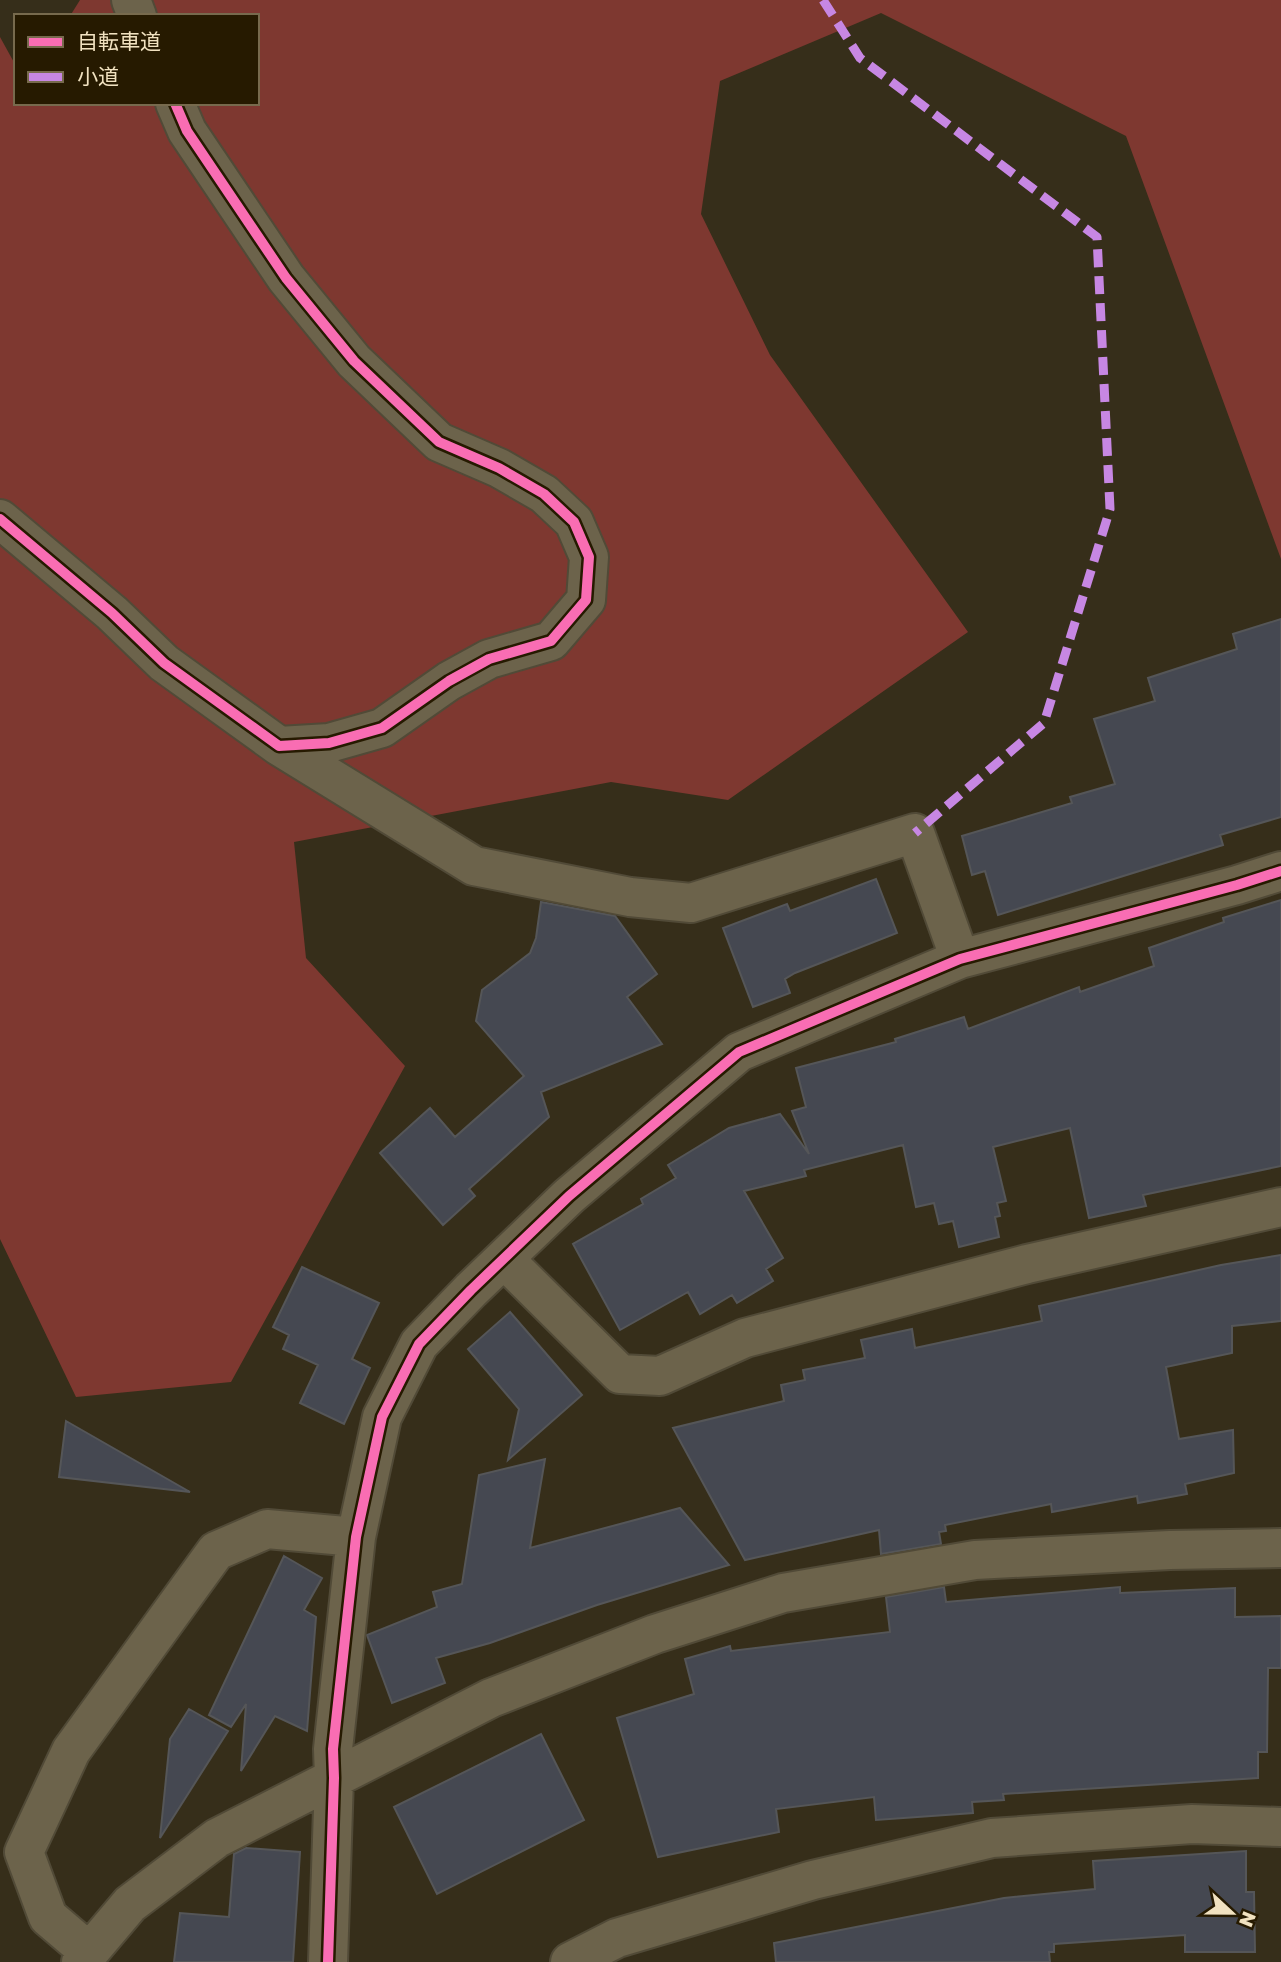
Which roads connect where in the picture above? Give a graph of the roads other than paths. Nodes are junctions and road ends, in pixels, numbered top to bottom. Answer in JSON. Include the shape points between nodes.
{"nodes":[{"id":1,"x":176,"y":105,"type":"edge"},
{"id":2,"x":0,"y":519,"type":"edge"},
{"id":3,"x":279,"y":746,"type":"junction"},
{"id":4,"x":1281,"y":870,"type":"edge"},
{"id":5,"x":960,"y":958,"type":"junction"},
{"id":6,"x":1281,"y":1207,"type":"edge"},
{"id":7,"x":504,"y":1259,"type":"junction"},
{"id":8,"x":356,"y":1537,"type":"junction"},
{"id":9,"x":1281,"y":1548,"type":"edge"},
{"id":10,"x":334,"y":1778,"type":"junction"},
{"id":11,"x":1281,"y":1827,"type":"edge"},
{"id":12,"x":85,"y":1957,"type":"edge"},
{"id":13,"x":328,"y":1962,"type":"edge"},
{"id":14,"x":570,"y":1962,"type":"edge"}],
"edges":[{"from":1,"to":3,"type":"street","via":[[187,131],[286,278],[354,361],[439,442],[544,494],[574,522],[589,557],[586,600],[551,641],[489,659],[382,728],[329,743]]},
{"from":2,"to":3,"type":"street","via":[[164,663]]},
{"from":3,"to":5,"type":"street","via":[[474,866],[630,897],[691,903],[915,833]]},
{"from":4,"to":5,"type":"street","via":[[1237,886]]},
{"from":5,"to":7,"type":"street","via":[[739,1052],[569,1196]]},
{"from":6,"to":7,"type":"street","via":[[1027,1264],[745,1338],[660,1376],[620,1374]]},
{"from":7,"to":8,"type":"street","via":[[419,1344],[382,1417]]},
{"from":8,"to":10,"type":"street","via":[[333,1749]]},
{"from":8,"to":12,"type":"street","via":[[267,1529],[216,1552],[71,1751],[24,1852],[48,1917]]},
{"from":9,"to":10,"type":"street","via":[[975,1560],[783,1593],[655,1634],[491,1699]]},
{"from":10,"to":12,"type":"street","via":[[217,1838],[130,1904]]},
{"from":10,"to":13,"type":"street"},
{"from":11,"to":14,"type":"street","via":[[1192,1824],[992,1839],[813,1880],[617,1938]]}]}
